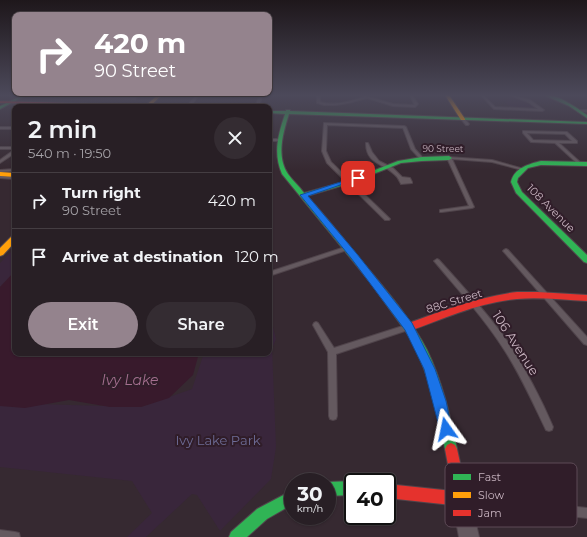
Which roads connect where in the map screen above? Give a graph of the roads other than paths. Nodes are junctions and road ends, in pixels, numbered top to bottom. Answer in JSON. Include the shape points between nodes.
{"nodes":[{"id":1,"x":286,"y":120,"type":"edge"},
{"id":2,"x":468,"y":120,"type":"edge"},
{"id":3,"x":587,"y":122,"type":"edge"},
{"id":4,"x":0,"y":128,"type":"edge"},
{"id":5,"x":12,"y":128,"type":"edge"},
{"id":6,"x":272,"y":140,"type":"edge"},
{"id":7,"x":280,"y":140,"type":"junction"},
{"id":8,"x":556,"y":142,"type":"junction"},
{"id":9,"x":367,"y":144,"type":"dead end"},
{"id":10,"x":0,"y":148,"type":"edge"},
{"id":11,"x":12,"y":150,"type":"edge"},
{"id":12,"x":12,"y":152,"type":"edge"},
{"id":13,"x":449,"y":158,"type":"junction"},
{"id":14,"x":422,"y":159,"type":"junction"},
{"id":15,"x":0,"y":162,"type":"edge"},
{"id":16,"x":583,"y":164,"type":"edge"},
{"id":17,"x":386,"y":168,"type":"junction"},
{"id":18,"x":522,"y":169,"type":"junction"},
{"id":19,"x":0,"y":171,"type":"edge"},
{"id":20,"x":12,"y":171,"type":"edge"},
{"id":21,"x":0,"y":176,"type":"edge"},
{"id":22,"x":12,"y":176,"type":"edge"},
{"id":23,"x":401,"y":178,"type":"dead end"},
{"id":24,"x":349,"y":182,"type":"junction"},
{"id":25,"x":303,"y":195,"type":"junction"},
{"id":26,"x":442,"y":211,"type":"dead end"},
{"id":27,"x":387,"y":219,"type":"dead end"},
{"id":28,"x":12,"y":241,"type":"edge"},
{"id":29,"x":348,"y":248,"type":"junction"},
{"id":30,"x":506,"y":251,"type":"dead end"},
{"id":31,"x":0,"y":253,"type":"edge"},
{"id":32,"x":587,"y":260,"type":"edge"},
{"id":33,"x":437,"y":261,"type":"dead end"},
{"id":34,"x":272,"y":273,"type":"edge"},
{"id":35,"x":546,"y":297,"type":"junction"},
{"id":36,"x":587,"y":298,"type":"edge"},
{"id":37,"x":475,"y":305,"type":"junction"},
{"id":38,"x":316,"y":325,"type":"dead end"},
{"id":39,"x":409,"y":327,"type":"junction"},
{"id":40,"x":587,"y":342,"type":"edge"},
{"id":41,"x":332,"y":352,"type":"junction"},
{"id":42,"x":333,"y":416,"type":"dead end"},
{"id":43,"x":549,"y":427,"type":"dead end"},
{"id":44,"x":453,"y":463,"type":"edge"},
{"id":45,"x":396,"y":492,"type":"edge"},
{"id":46,"x":445,"y":497,"type":"edge"},
{"id":47,"x":284,"y":501,"type":"edge"},
{"id":48,"x":577,"y":512,"type":"edge"},
{"id":49,"x":587,"y":513,"type":"edge"},
{"id":50,"x":462,"y":527,"type":"edge"},
{"id":51,"x":472,"y":527,"type":"edge"},
{"id":52,"x":0,"y":535,"type":"edge"},
{"id":53,"x":14,"y":537,"type":"edge"},
{"id":54,"x":236,"y":537,"type":"edge"},
{"id":55,"x":464,"y":537,"type":"edge"},
{"id":56,"x":474,"y":537,"type":"edge"}],
"edges":[{"from":1,"to":7,"type":"street"},
{"from":2,"to":3,"type":"street"},
{"from":4,"to":5,"type":"street"},
{"from":6,"to":7,"type":"street"},
{"from":7,"to":25,"type":"street","via":[[277,154],[279,165]]},
{"from":8,"to":8,"type":"street","via":[[532,141],[524,132],[566,133],[576,142]]},
{"from":8,"to":16,"type":"street"},
{"from":9,"to":17,"type":"street","via":[[372,158]]},
{"from":10,"to":11,"type":"street"},
{"from":12,"to":15,"type":"street"},
{"from":13,"to":14,"type":"street","name":"90 Street"},
{"from":13,"to":18,"type":"street","name":"90 Street","via":[[492,161]]},
{"from":13,"to":26,"type":"street","via":[[472,207]]},
{"from":14,"to":17,"type":"street","name":"90 Street","via":[[400,162]]},
{"from":14,"to":24,"type":"street","via":[[413,149],[404,127],[325,124],[325,157],[331,167]]},
{"from":16,"to":18,"type":"street","via":[[542,163]]},
{"from":17,"to":23,"type":"street"},
{"from":17,"to":24,"type":"street","name":"90 Street"},
{"from":18,"to":32,"type":"street","name":"108 Avenue","via":[[514,182],[519,193]]},
{"from":19,"to":20,"type":"street"},
{"from":21,"to":22,"type":"street"},
{"from":24,"to":25,"type":"street","name":"90 Street"},
{"from":24,"to":27,"type":"street"},
{"from":25,"to":29,"type":"street"},
{"from":28,"to":31,"type":"street"},
{"from":29,"to":34,"type":"street"},
{"from":29,"to":39,"type":"street"},
{"from":30,"to":35,"type":"street"},
{"from":33,"to":37,"type":"street","name":"106 Avenue"},
{"from":35,"to":36,"type":"street","name":"88C Street"},
{"from":35,"to":37,"type":"street","name":"88C Street","via":[[505,298]]},
{"from":35,"to":40,"type":"street"},
{"from":37,"to":39,"type":"street","name":"88C Street"},
{"from":37,"to":43,"type":"street","name":"106 Avenue","via":[[520,368]]},
{"from":38,"to":41,"type":"street"},
{"from":39,"to":41,"type":"street","name":"88C Street"},
{"from":39,"to":44,"type":"street","via":[[434,381]]},
{"from":41,"to":42,"type":"street"},
{"from":45,"to":46,"type":"street"},
{"from":47,"to":54,"type":"street","via":[[272,506],[249,523]]},
{"from":48,"to":49,"type":"street"},
{"from":50,"to":55,"type":"street"},
{"from":51,"to":56,"type":"street"},
{"from":52,"to":53,"type":"street"}]}
